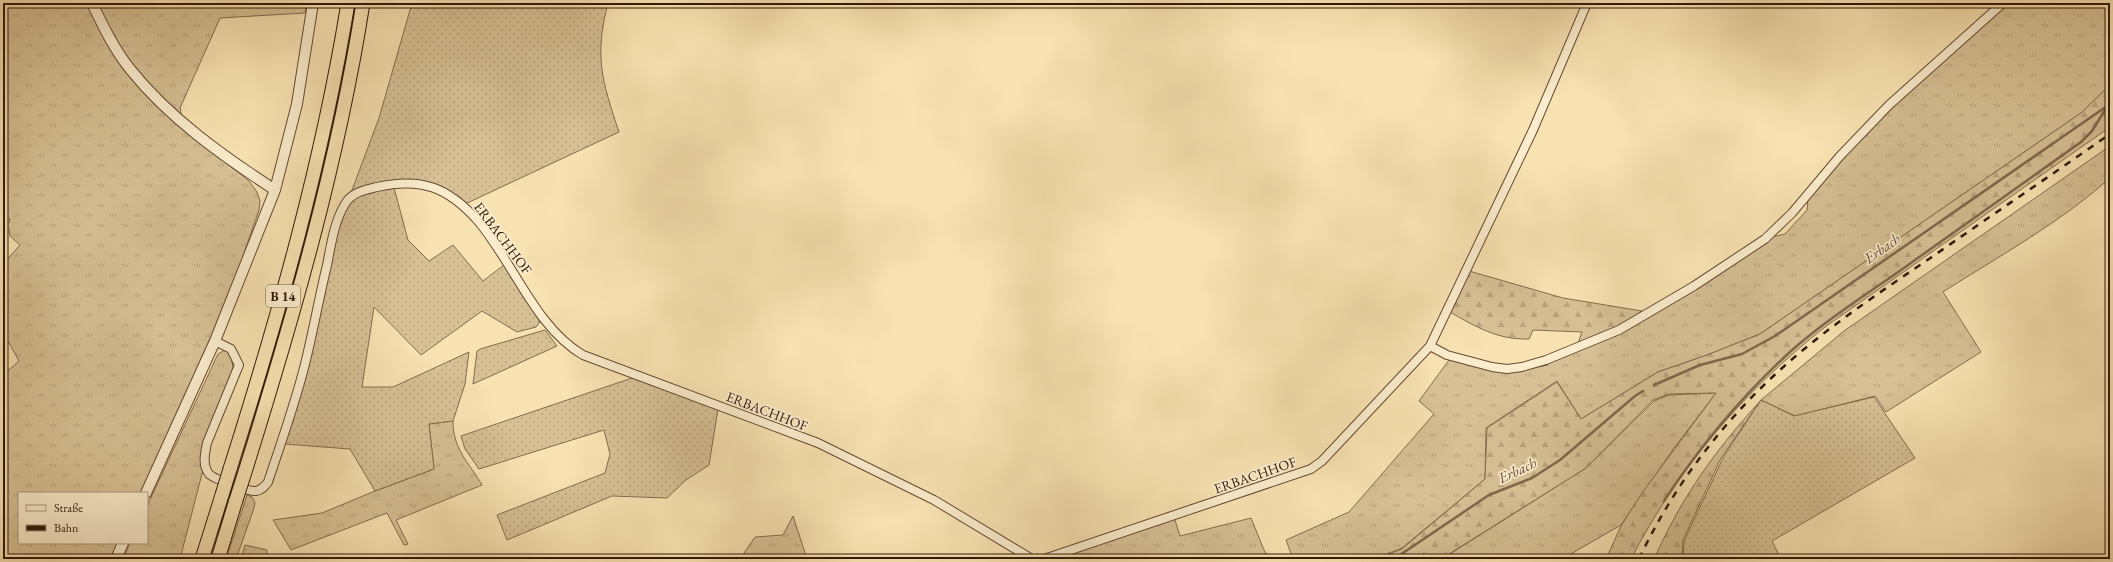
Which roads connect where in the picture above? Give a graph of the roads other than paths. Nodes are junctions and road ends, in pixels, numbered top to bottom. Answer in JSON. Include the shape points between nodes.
{"nodes":[{"id":1,"x":92,"y":3,"type":"edge"},
{"id":2,"x":313,"y":3,"type":"edge"},
{"id":3,"x":348,"y":3,"type":"edge"},
{"id":4,"x":363,"y":3,"type":"edge"},
{"id":5,"x":1588,"y":3,"type":"edge"},
{"id":6,"x":2003,"y":3,"type":"edge"},
{"id":7,"x":275,"y":190,"type":"junction"},
{"id":8,"x":215,"y":341,"type":"junction"},
{"id":9,"x":1430,"y":346,"type":"junction"},
{"id":10,"x":146,"y":492,"type":"edge"},
{"id":11,"x":123,"y":544,"type":"edge"},
{"id":12,"x":116,"y":559,"type":"edge"},
{"id":13,"x":202,"y":559,"type":"edge"},
{"id":14,"x":218,"y":559,"type":"edge"},
{"id":15,"x":1032,"y":559,"type":"edge"},
{"id":16,"x":1044,"y":559,"type":"edge"}],
"edges":[{"from":1,"to":7,"type":"street","via":[[112,43],[129,68],[159,102],[238,166]]},
{"from":2,"to":7,"type":"street","via":[[297,104]]},
{"from":3,"to":13,"type":"highway","number":"B 14","bridge":true,"via":[[327,120],[297,245]]},
{"from":4,"to":14,"type":"highway","number":"B 14","bridge":true,"via":[[326,191],[293,312]]},
{"from":5,"to":9,"type":"street","name":"ERBACHHOF","via":[[1534,130]]},
{"from":6,"to":9,"type":"street","via":[[1889,105],[1840,156],[1792,213],[1765,239],[1694,286],[1619,330],[1546,360],[1522,367],[1492,367],[1447,355]]},
{"from":7,"to":8,"type":"street"},
{"from":8,"to":10,"type":"street"},
{"from":8,"to":15,"type":"street","name":"ERBACHHOF","via":[[231,350],[239,365],[207,443],[204,456],[206,469],[216,478],[251,491],[259,490],[268,482],[304,366],[335,228],[346,204],[352,196],[365,189],[419,183],[454,199],[478,222],[549,326],[571,348],[583,355],[818,444],[873,469],[934,500]]},
{"from":9,"to":16,"type":"street","name":"ERBACHHOF","via":[[1322,461],[1310,469]]},
{"from":11,"to":12,"type":"street"}]}
